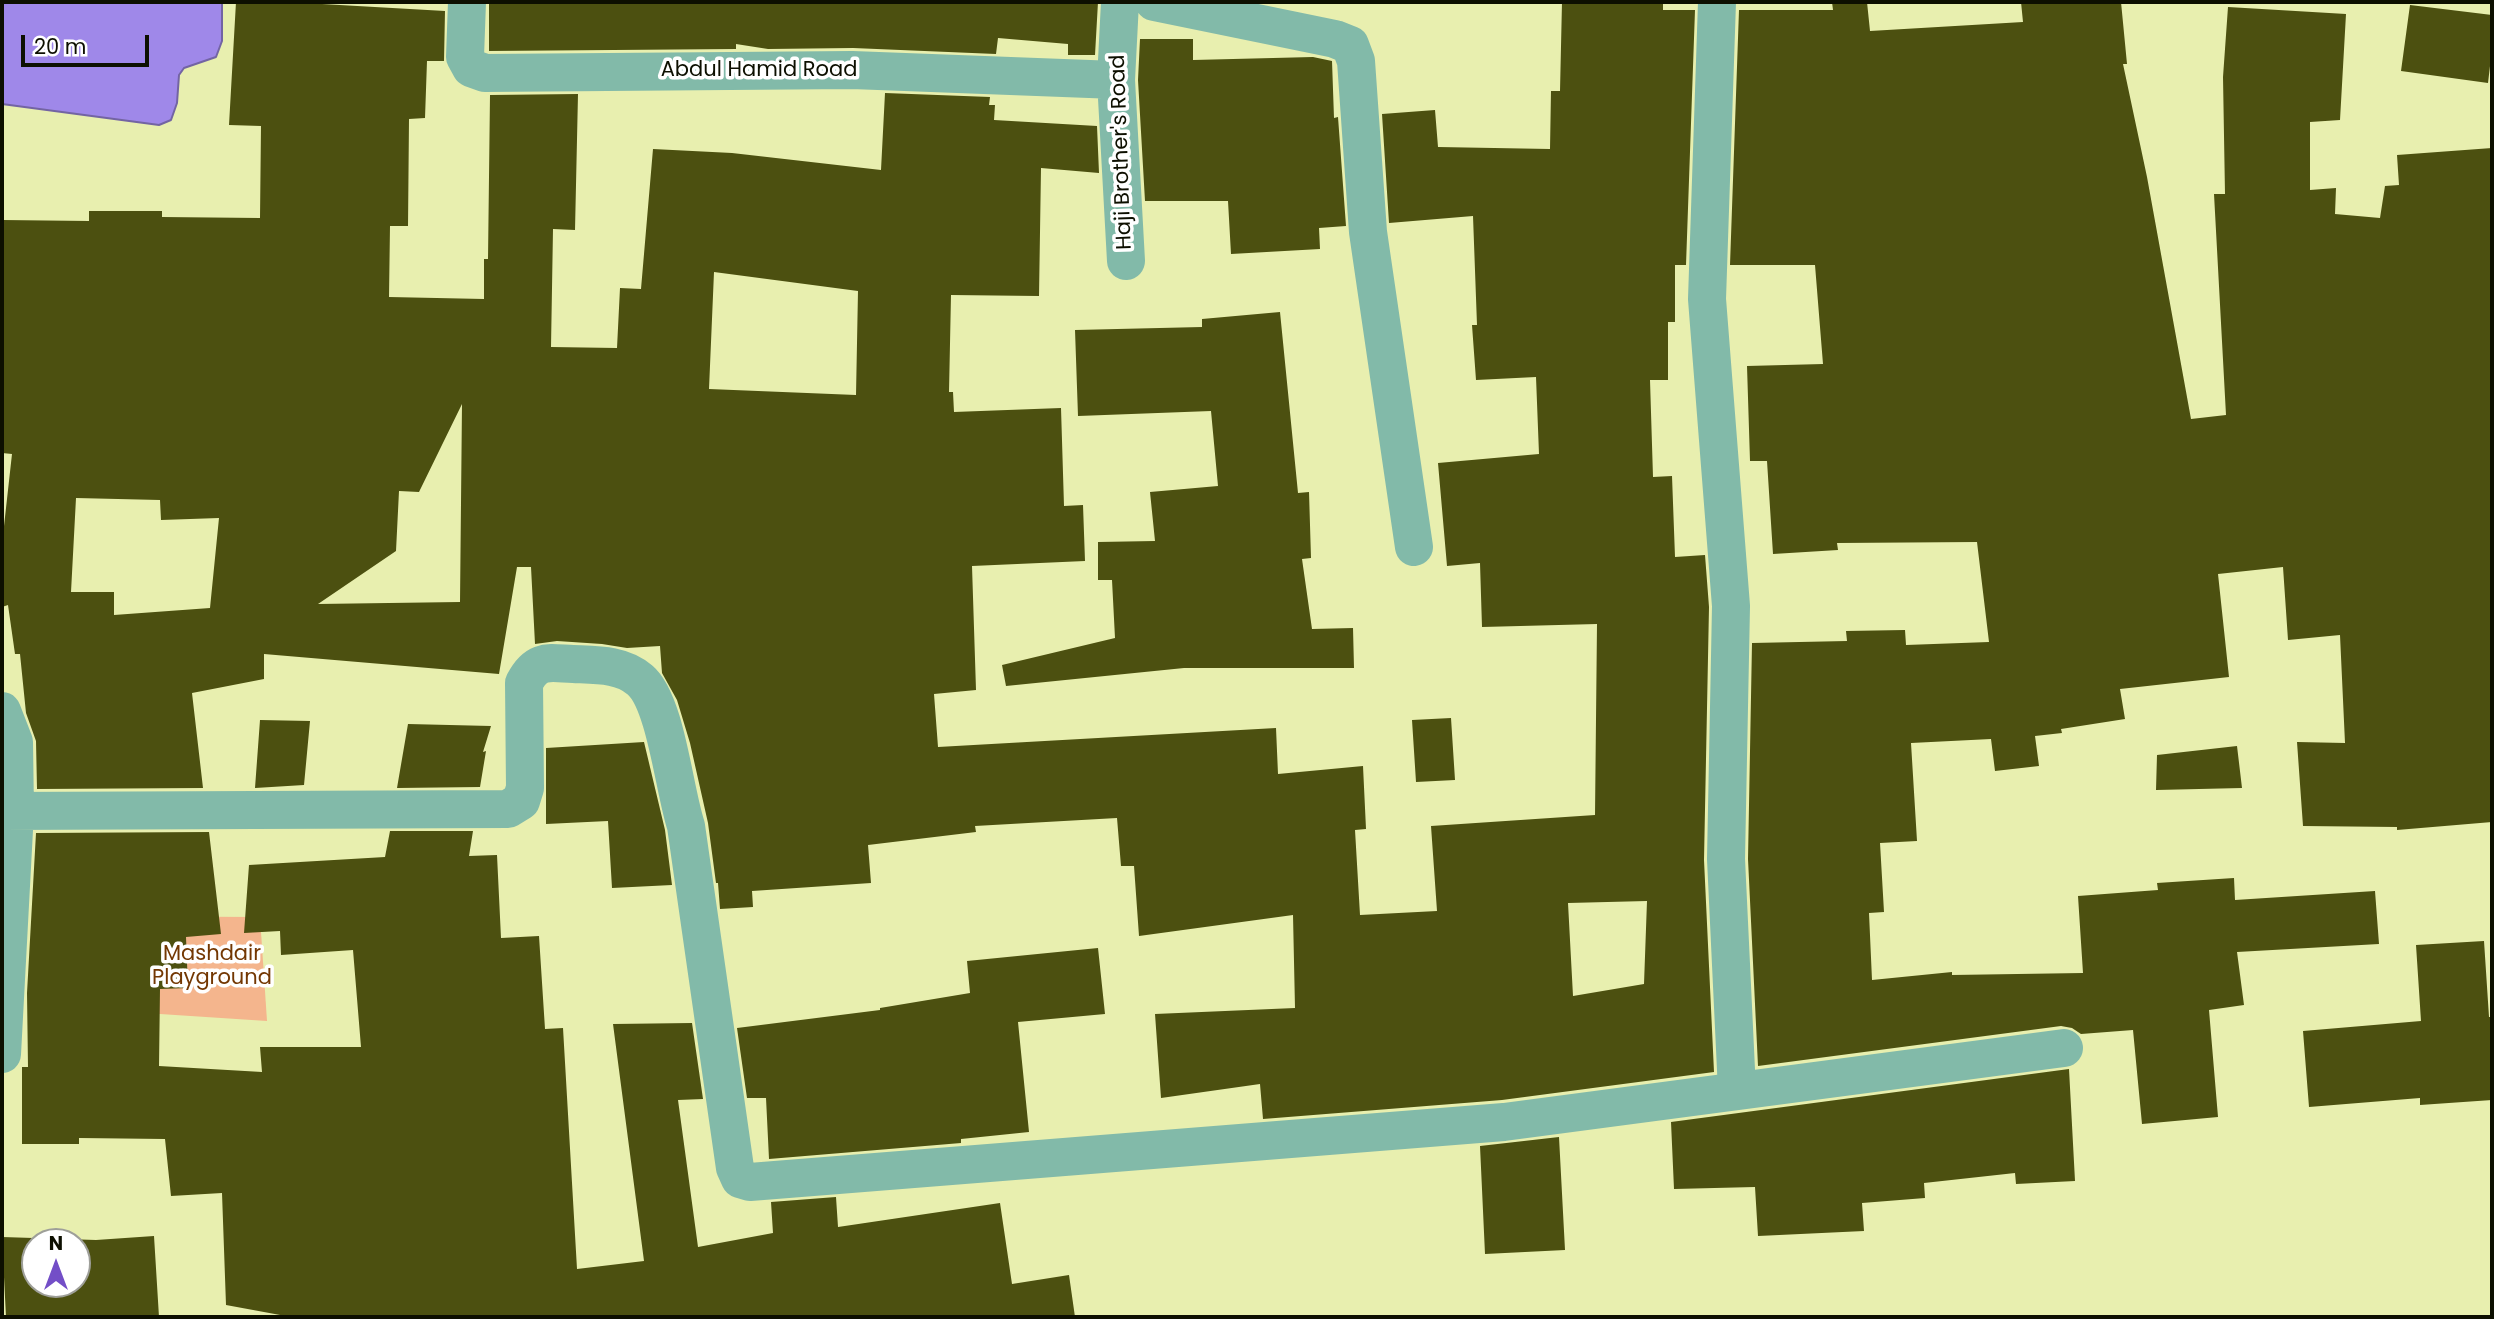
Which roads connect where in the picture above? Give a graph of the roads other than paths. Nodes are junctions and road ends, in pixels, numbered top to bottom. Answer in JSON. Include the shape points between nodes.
{"nodes":[{"id":1,"x":467,"y":2,"type":"edge"},
{"id":2,"x":1120,"y":2,"type":"edge"},
{"id":3,"x":1154,"y":2,"type":"edge"},
{"id":4,"x":1717,"y":2,"type":"edge"},
{"id":5,"x":1116,"y":80,"type":"junction"},
{"id":6,"x":1126,"y":261,"type":"dead end"},
{"id":7,"x":1414,"y":547,"type":"dead end"},
{"id":8,"x":2,"y":711,"type":"edge"},
{"id":9,"x":8,"y":811,"type":"edge"},
{"id":10,"x":2064,"y":1048,"type":"dead end"},
{"id":11,"x":2,"y":1054,"type":"edge"},
{"id":12,"x":1737,"y":1091,"type":"junction"}],
"edges":[{"from":1,"to":5,"type":"street","name":"Abdul Hamid Road","via":[[465,57],[471,68],[485,73],[852,70]]},
{"from":2,"to":5,"type":"street","name":"Haji Brother's Road"},
{"from":3,"to":7,"type":"street","via":[[1350,45],[1356,61],[1368,232]]},
{"from":4,"to":12,"type":"street","via":[[1707,299],[1731,606],[1726,859]]},
{"from":5,"to":6,"type":"street","name":"Haji Brother's Road"},
{"from":8,"to":9,"type":"street","via":[[14,742]]},
{"from":9,"to":11,"type":"street"},
{"from":9,"to":12,"type":"street","via":[[508,809],[521,801],[525,788],[524,683],[531,670],[543,663],[608,665],[639,679],[660,714],[685,826],[735,1168],[740,1179],[750,1182],[1504,1122]]},
{"from":10,"to":12,"type":"street"}]}
